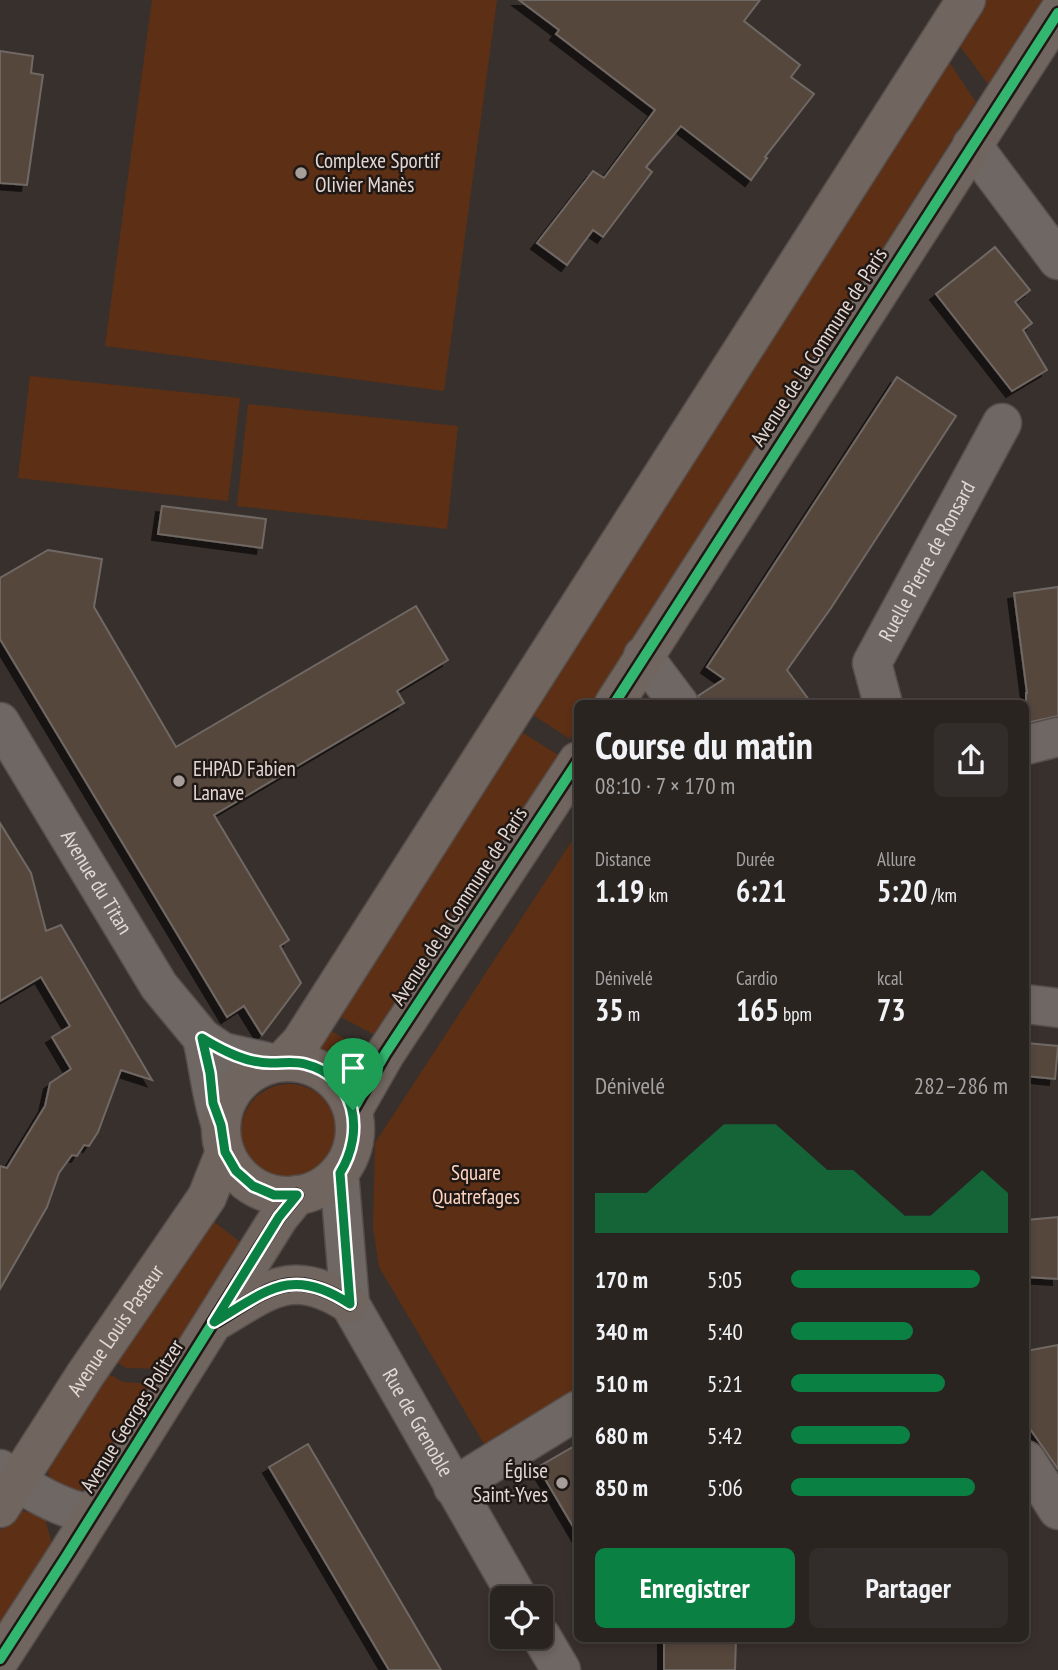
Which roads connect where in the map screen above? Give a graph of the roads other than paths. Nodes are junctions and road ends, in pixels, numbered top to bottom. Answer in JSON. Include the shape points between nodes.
{"nodes":[{"id":1,"x":967,"y":0,"type":"edge"},
{"id":2,"x":1058,"y":13,"type":"edge"},
{"id":3,"x":972,"y":145,"type":"junction"},
{"id":4,"x":1058,"y":260,"type":"edge"},
{"id":5,"x":1002,"y":423,"type":"dead end"},
{"id":6,"x":643,"y":656,"type":"junction"},
{"id":7,"x":616,"y":700,"type":"edge"},
{"id":8,"x":676,"y":700,"type":"edge"},
{"id":9,"x":882,"y":700,"type":"edge"},
{"id":10,"x":0,"y":722,"type":"edge"},
{"id":11,"x":1058,"y":737,"type":"edge"},
{"id":12,"x":1029,"y":744,"type":"edge"},
{"id":13,"x":574,"y":767,"type":"edge"},
{"id":14,"x":1029,"y":1004,"type":"edge"},
{"id":15,"x":1058,"y":1007,"type":"edge"},
{"id":16,"x":202,"y":1038,"type":"junction"},
{"id":17,"x":277,"y":1063,"type":"junction"},
{"id":18,"x":353,"y":1110,"type":"junction"},
{"id":19,"x":223,"y":1139,"type":"junction"},
{"id":20,"x":316,"y":1186,"type":"junction"},
{"id":21,"x":350,"y":1304,"type":"junction"},
{"id":22,"x":214,"y":1322,"type":"junction"},
{"id":23,"x":574,"y":1412,"type":"edge"},
{"id":24,"x":1029,"y":1465,"type":"edge"},
{"id":25,"x":6,"y":1487,"type":"edge"},
{"id":26,"x":453,"y":1487,"type":"junction"},
{"id":27,"x":1058,"y":1510,"type":"edge"},
{"id":28,"x":93,"y":1514,"type":"junction"},
{"id":29,"x":511,"y":1586,"type":"edge"},
{"id":30,"x":549,"y":1649,"type":"edge"},
{"id":31,"x":0,"y":1659,"type":"edge"},
{"id":32,"x":561,"y":1670,"type":"edge"}],
"edges":[{"from":1,"to":17,"type":"main road","via":[[301,1042]]},
{"from":2,"to":3,"type":"main road","name":"Avenue de la Commune de Paris"},
{"from":3,"to":4,"type":"street"},
{"from":3,"to":6,"type":"main road","name":"Avenue de la Commune de Paris"},
{"from":5,"to":9,"type":"street","name":"Ruelle Pierre de Ronsard","via":[[872,663]]},
{"from":6,"to":7,"type":"main road","name":"Avenue de la Commune de Paris"},
{"from":6,"to":8,"type":"street"},
{"from":10,"to":16,"type":"street","name":"Avenue du Titan","via":[[159,986]]},
{"from":11,"to":12,"type":"street"},
{"from":13,"to":18,"type":"main road","name":"Avenue de la Commune de Paris"},
{"from":14,"to":15,"type":"street"},
{"from":16,"to":17,"type":"street","name":"Avenue du Titan","via":[[223,1052]]},
{"from":16,"to":19,"type":"street","name":"Avenue du Titan"},
{"from":17,"to":18,"type":"main road","via":[[305,1064],[326,1073]]},
{"from":17,"to":19,"type":"main road","via":[[256,1070],[231,1093],[224,1109]]},
{"from":18,"to":20,"type":"main road","via":[[354,1143],[349,1158]]},
{"from":19,"to":20,"type":"main road","via":[[236,1171],[253,1186],[274,1195]]},
{"from":19,"to":25,"type":"main road","name":"Avenue Louis Pasteur","via":[[207,1197]]},
{"from":20,"to":21,"type":"street","name":"Rue de Grenoble","via":[[345,1238]]},
{"from":20,"to":22,"type":"main road","name":"Avenue Georges Politzer","via":[[279,1217]]},
{"from":21,"to":22,"type":"main road","via":[[297,1282],[271,1289]]},
{"from":21,"to":26,"type":"street","name":"Rue de Grenoble"},
{"from":22,"to":28,"type":"main road","name":"Avenue Georges Politzer"},
{"from":23,"to":26,"type":"street"},
{"from":24,"to":27,"type":"street"},
{"from":25,"to":28,"type":"street"},
{"from":26,"to":29,"type":"street","name":"Rue de Grenoble"},
{"from":28,"to":31,"type":"main road","name":"Avenue Georges Politzer"},
{"from":30,"to":32,"type":"street"}]}
